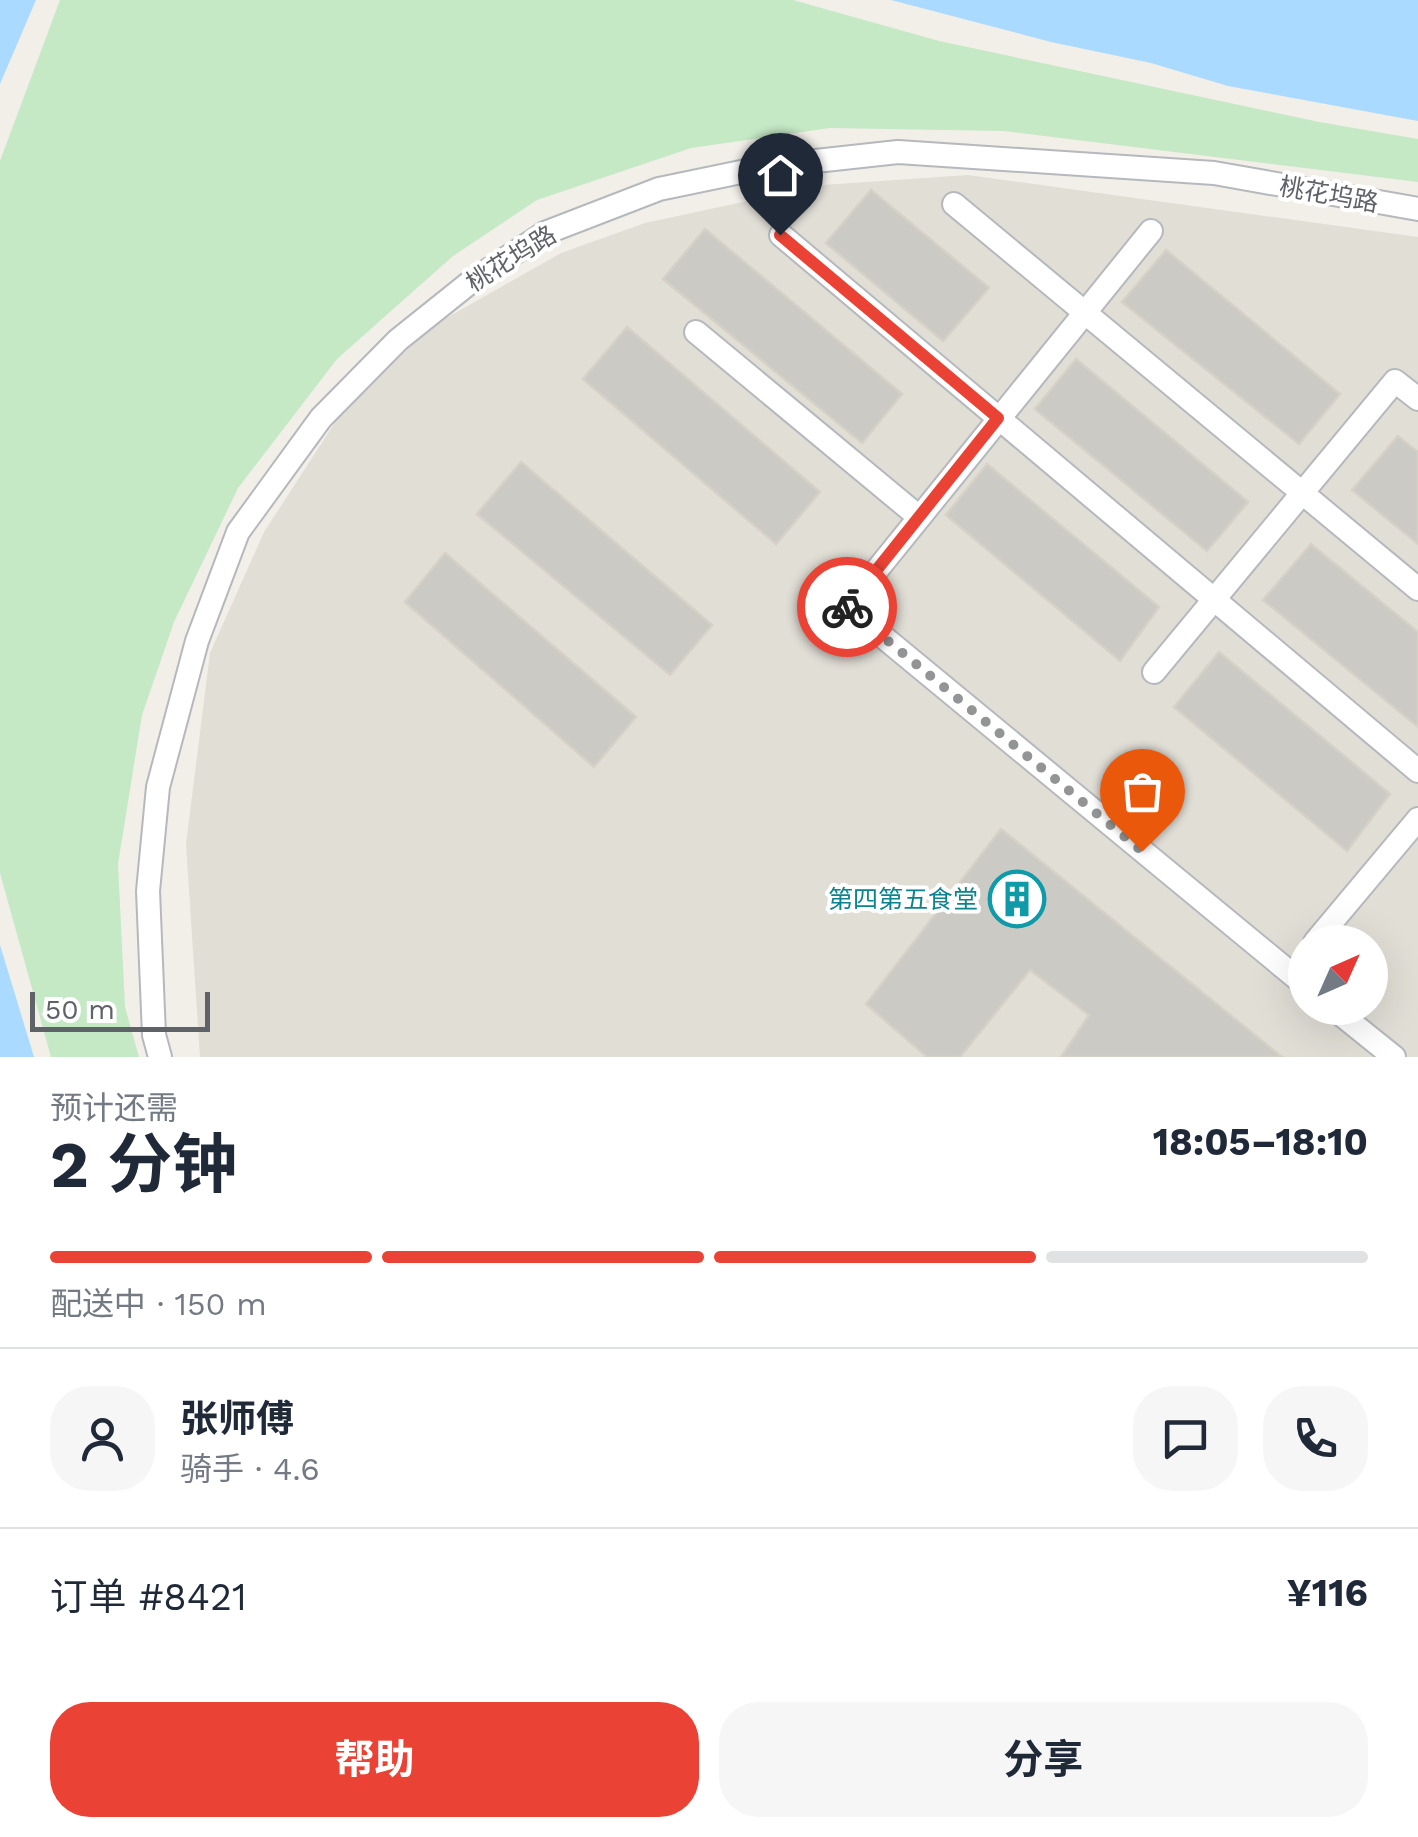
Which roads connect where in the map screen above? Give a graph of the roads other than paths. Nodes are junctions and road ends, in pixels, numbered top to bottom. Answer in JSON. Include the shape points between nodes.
{"nodes":[{"id":1,"x":954,"y":204,"type":"dead end"},
{"id":2,"x":1418,"y":209,"type":"edge"},
{"id":3,"x":1151,"y":232,"type":"dead end"},
{"id":4,"x":780,"y":235,"type":"dead end"},
{"id":5,"x":1085,"y":312,"type":"junction"},
{"id":6,"x":696,"y":332,"type":"dead end"},
{"id":7,"x":1418,"y":399,"type":"edge"},
{"id":8,"x":998,"y":418,"type":"junction"},
{"id":9,"x":1302,"y":493,"type":"junction"},
{"id":10,"x":919,"y":517,"type":"junction"},
{"id":11,"x":1418,"y":590,"type":"edge"},
{"id":12,"x":1214,"y":599,"type":"junction"},
{"id":13,"x":1154,"y":672,"type":"dead end"},
{"id":14,"x":1418,"y":770,"type":"edge"},
{"id":15,"x":1418,"y":819,"type":"edge"},
{"id":16,"x":1330,"y":925,"type":"edge"},
{"id":17,"x":1288,"y":961,"type":"edge"},
{"id":18,"x":1354,"y":1025,"type":"edge"},
{"id":19,"x":160,"y":1057,"type":"edge"},
{"id":20,"x":1394,"y":1057,"type":"edge"}],
"edges":[{"from":1,"to":5,"type":"street"},
{"from":2,"to":19,"type":"street","name":"桃花坞路","via":[[1214,173],[898,152],[770,166],[659,189],[545,234],[472,280],[398,340],[320,418],[238,532],[197,641],[158,788],[148,891]]},
{"from":3,"to":5,"type":"street"},
{"from":4,"to":8,"type":"street"},
{"from":5,"to":8,"type":"street"},
{"from":5,"to":9,"type":"street"},
{"from":6,"to":10,"type":"street"},
{"from":7,"to":9,"type":"street","via":[[1394,380]]},
{"from":8,"to":10,"type":"street"},
{"from":8,"to":12,"type":"street"},
{"from":9,"to":11,"type":"street"},
{"from":9,"to":12,"type":"street"},
{"from":10,"to":17,"type":"street","via":[[847,607]]},
{"from":12,"to":13,"type":"street"},
{"from":12,"to":14,"type":"street"},
{"from":15,"to":16,"type":"street"},
{"from":18,"to":20,"type":"street"}]}
